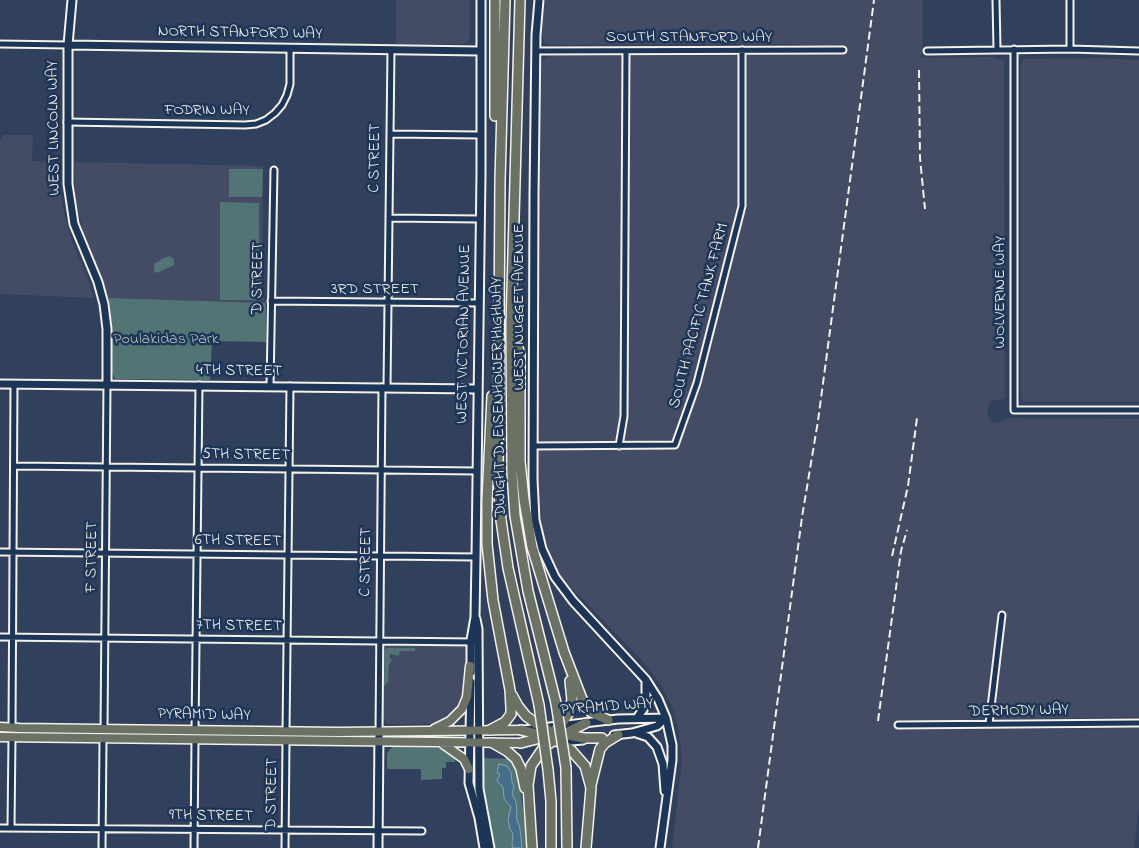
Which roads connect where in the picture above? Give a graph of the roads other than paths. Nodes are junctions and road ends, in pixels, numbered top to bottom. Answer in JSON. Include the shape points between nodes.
{"nodes":[{"id":1,"x":72,"y":0,"type":"edge"},
{"id":2,"x":481,"y":0,"type":"edge"},
{"id":3,"x":495,"y":0,"type":"edge"},
{"id":4,"x":505,"y":0,"type":"edge"},
{"id":5,"x":520,"y":0,"type":"edge"},
{"id":6,"x":539,"y":0,"type":"edge"},
{"id":7,"x":996,"y":0,"type":"edge"},
{"id":8,"x":1070,"y":0,"type":"edge"},
{"id":9,"x":0,"y":44,"type":"edge"},
{"id":10,"x":68,"y":45,"type":"junction"},
{"id":11,"x":290,"y":48,"type":"junction"},
{"id":12,"x":997,"y":49,"type":"junction"},
{"id":13,"x":1014,"y":49,"type":"junction"},
{"id":14,"x":1070,"y":49,"type":"junction"},
{"id":15,"x":390,"y":50,"type":"junction"},
{"id":16,"x":742,"y":50,"type":"junction"},
{"id":17,"x":843,"y":50,"type":"dead end"},
{"id":18,"x":480,"y":51,"type":"junction"},
{"id":19,"x":536,"y":51,"type":"junction"},
{"id":20,"x":626,"y":51,"type":"junction"},
{"id":21,"x":928,"y":51,"type":"dead end"},
{"id":22,"x":1139,"y":51,"type":"edge"},
{"id":23,"x":67,"y":122,"type":"junction"},
{"id":24,"x":390,"y":134,"type":"junction"},
{"id":25,"x":480,"y":136,"type":"junction"},
{"id":26,"x":274,"y":170,"type":"dead end"},
{"id":27,"x":500,"y":181,"type":"junction"},
{"id":28,"x":389,"y":218,"type":"junction"},
{"id":29,"x":480,"y":219,"type":"junction"},
{"id":30,"x":271,"y":301,"type":"junction"},
{"id":31,"x":388,"y":302,"type":"junction"},
{"id":32,"x":479,"y":303,"type":"junction"},
{"id":33,"x":511,"y":326,"type":"junction"},
{"id":34,"x":498,"y":359,"type":"junction"},
{"id":35,"x":0,"y":384,"type":"edge"},
{"id":36,"x":14,"y":384,"type":"junction"},
{"id":37,"x":107,"y":384,"type":"junction"},
{"id":38,"x":199,"y":385,"type":"junction"},
{"id":39,"x":270,"y":386,"type":"junction"},
{"id":40,"x":290,"y":386,"type":"junction"},
{"id":41,"x":385,"y":387,"type":"junction"},
{"id":42,"x":478,"y":388,"type":"junction"},
{"id":43,"x":1139,"y":410,"type":"edge"},
{"id":44,"x":533,"y":446,"type":"junction"},
{"id":45,"x":619,"y":446,"type":"junction"},
{"id":46,"x":14,"y":466,"type":"junction"},
{"id":47,"x":106,"y":467,"type":"junction"},
{"id":48,"x":198,"y":468,"type":"junction"},
{"id":49,"x":290,"y":469,"type":"junction"},
{"id":50,"x":381,"y":470,"type":"junction"},
{"id":51,"x":477,"y":471,"type":"junction"},
{"id":52,"x":0,"y":552,"type":"edge"},
{"id":53,"x":14,"y":552,"type":"junction"},
{"id":54,"x":105,"y":553,"type":"junction"},
{"id":55,"x":197,"y":554,"type":"junction"},
{"id":56,"x":288,"y":555,"type":"junction"},
{"id":57,"x":380,"y":556,"type":"junction"},
{"id":58,"x":476,"y":557,"type":"junction"},
{"id":59,"x":1002,"y":615,"type":"dead end"},
{"id":60,"x":0,"y":637,"type":"edge"},
{"id":61,"x":13,"y":637,"type":"junction"},
{"id":62,"x":104,"y":638,"type":"junction"},
{"id":63,"x":196,"y":639,"type":"junction"},
{"id":64,"x":288,"y":640,"type":"junction"},
{"id":65,"x":380,"y":641,"type":"junction"},
{"id":66,"x":475,"y":642,"type":"junction"},
{"id":67,"x":564,"y":652,"type":"junction"},
{"id":68,"x":470,"y":666,"type":"junction"},
{"id":69,"x":646,"y":680,"type":"junction"},
{"id":70,"x":510,"y":690,"type":"junction"},
{"id":71,"x":637,"y":718,"type":"junction"},
{"id":72,"x":666,"y":718,"type":"junction"},
{"id":73,"x":608,"y":720,"type":"junction"},
{"id":74,"x":586,"y":723,"type":"joint"},
{"id":75,"x":1139,"y":723,"type":"edge"},
{"id":76,"x":989,"y":724,"type":"junction"},
{"id":77,"x":898,"y":725,"type":"dead end"},
{"id":78,"x":0,"y":727,"type":"edge"},
{"id":79,"x":12,"y":728,"type":"junction"},
{"id":80,"x":104,"y":729,"type":"junction"},
{"id":81,"x":195,"y":730,"type":"junction"},
{"id":82,"x":470,"y":730,"type":"junction"},
{"id":83,"x":479,"y":730,"type":"junction"},
{"id":84,"x":490,"y":730,"type":"junction"},
{"id":85,"x":521,"y":730,"type":"joint"},
{"id":86,"x":286,"y":731,"type":"junction"},
{"id":87,"x":427,"y":731,"type":"junction"},
{"id":88,"x":632,"y":733,"type":"junction"},
{"id":89,"x":554,"y":735,"type":"junction"},
{"id":90,"x":618,"y":735,"type":"junction"},
{"id":91,"x":0,"y":737,"type":"edge"},
{"id":92,"x":379,"y":737,"type":"junction"},
{"id":93,"x":12,"y":738,"type":"junction"},
{"id":94,"x":602,"y":738,"type":"joint"},
{"id":95,"x":103,"y":739,"type":"junction"},
{"id":96,"x":195,"y":740,"type":"junction"},
{"id":97,"x":286,"y":741,"type":"junction"},
{"id":98,"x":441,"y":742,"type":"junction"},
{"id":99,"x":470,"y":743,"type":"junction"},
{"id":100,"x":479,"y":743,"type":"junction"},
{"id":101,"x":493,"y":743,"type":"junction"},
{"id":102,"x":521,"y":743,"type":"joint"},
{"id":103,"x":469,"y":769,"type":"junction"},
{"id":104,"x":590,"y":788,"type":"junction"},
{"id":105,"x":666,"y":806,"type":"junction"},
{"id":106,"x":529,"y":807,"type":"junction"},
{"id":107,"x":0,"y":828,"type":"edge"},
{"id":108,"x":11,"y":828,"type":"junction"},
{"id":109,"x":102,"y":828,"type":"junction"},
{"id":110,"x":194,"y":829,"type":"junction"},
{"id":111,"x":285,"y":830,"type":"junction"},
{"id":112,"x":378,"y":830,"type":"junction"},
{"id":113,"x":422,"y":831,"type":"dead end"},
{"id":114,"x":102,"y":848,"type":"edge"},
{"id":115,"x":194,"y":848,"type":"edge"},
{"id":116,"x":285,"y":848,"type":"edge"},
{"id":117,"x":378,"y":848,"type":"edge"},
{"id":118,"x":484,"y":848,"type":"edge"},
{"id":119,"x":490,"y":848,"type":"edge"},
{"id":120,"x":532,"y":848,"type":"edge"},
{"id":121,"x":551,"y":848,"type":"edge"},
{"id":122,"x":567,"y":848,"type":"edge"},
{"id":123,"x":586,"y":848,"type":"edge"},
{"id":124,"x":660,"y":848,"type":"edge"}],
"edges":[{"from":1,"to":10,"type":"street","name":"WEST LINCOLN WAY"},
{"from":2,"to":18,"type":"street","name":"WEST VICTORIAN AVENUE"},
{"from":3,"to":27,"type":"highway","via":[[496,148]]},
{"from":4,"to":27,"type":"highway","name":"DWIGHT D. EISENHOWER HIGHWAY"},
{"from":5,"to":33,"type":"highway","name":"DWIGHT D. EISENHOWER HIGHWAY"},
{"from":6,"to":19,"type":"street","name":"WEST NUGGET AVENUE"},
{"from":7,"to":12,"type":"street"},
{"from":8,"to":14,"type":"street"},
{"from":9,"to":10,"type":"street","name":"NORTH STANFORD WAY"},
{"from":10,"to":11,"type":"street","name":"NORTH STANFORD WAY"},
{"from":10,"to":23,"type":"street","name":"WEST LINCOLN WAY"},
{"from":11,"to":15,"type":"street","name":"NORTH STANFORD WAY"},
{"from":11,"to":23,"type":"street","name":"FODRIN WAY","via":[[287,95],[275,113],[256,124]]},
{"from":12,"to":13,"type":"street"},
{"from":12,"to":21,"type":"street"},
{"from":13,"to":14,"type":"street"},
{"from":13,"to":43,"type":"street","name":"WOLVERINE WAY","via":[[1014,410]]},
{"from":14,"to":22,"type":"street"},
{"from":15,"to":18,"type":"street","name":"NORTH STANFORD WAY"},
{"from":15,"to":24,"type":"street","name":"C STREET"},
{"from":16,"to":17,"type":"street","name":"SOUTH STANFORD WAY"},
{"from":16,"to":20,"type":"street","name":"SOUTH STANFORD WAY"},
{"from":16,"to":45,"type":"street","name":"SOUTH PACIFIC TANK FARM","via":[[742,206],[696,383],[675,445]]},
{"from":18,"to":25,"type":"street","name":"WEST VICTORIAN AVENUE"},
{"from":19,"to":20,"type":"street","name":"SOUTH STANFORD WAY"},
{"from":19,"to":44,"type":"street","name":"WEST NUGGET AVENUE"},
{"from":20,"to":45,"type":"street","via":[[624,416]]},
{"from":23,"to":37,"type":"street","name":"WEST LINCOLN WAY","via":[[69,201],[74,224],[104,302]]},
{"from":24,"to":25,"type":"street"},
{"from":24,"to":28,"type":"street","name":"C STREET"},
{"from":25,"to":29,"type":"street","name":"WEST VICTORIAN AVENUE"},
{"from":26,"to":30,"type":"street","name":"D STREET"},
{"from":27,"to":34,"type":"highway","name":"DWIGHT D. EISENHOWER HIGHWAY"},
{"from":28,"to":29,"type":"street"},
{"from":28,"to":31,"type":"street","name":"C STREET"},
{"from":29,"to":32,"type":"street","name":"WEST VICTORIAN AVENUE"},
{"from":30,"to":31,"type":"street","name":"3RD STREET"},
{"from":30,"to":39,"type":"street","name":"D STREET"},
{"from":31,"to":32,"type":"street","name":"3RD STREET"},
{"from":31,"to":41,"type":"street","name":"C STREET"},
{"from":32,"to":42,"type":"street","name":"WEST VICTORIAN AVENUE"},
{"from":33,"to":67,"type":"highway","via":[[520,355],[519,449],[525,507],[535,557]]},
{"from":33,"to":122,"type":"highway","name":"DWIGHT D. EISENHOWER HIGHWAY","bridge":true,"via":[[515,516],[528,592],[556,703],[566,768]]},
{"from":34,"to":70,"type":"highway","via":[[491,410],[486,530],[493,600]]},
{"from":34,"to":121,"type":"highway","name":"DWIGHT D. EISENHOWER HIGHWAY","bridge":true,"via":[[501,520],[539,705],[551,801]]},
{"from":35,"to":36,"type":"street","name":"4TH STREET"},
{"from":36,"to":37,"type":"street","name":"4TH STREET"},
{"from":36,"to":46,"type":"street"},
{"from":37,"to":38,"type":"street","name":"4TH STREET"},
{"from":37,"to":47,"type":"street","name":"F STREET"},
{"from":38,"to":39,"type":"street","name":"4TH STREET"},
{"from":38,"to":48,"type":"street"},
{"from":39,"to":40,"type":"street","name":"4TH STREET"},
{"from":40,"to":41,"type":"street","name":"4TH STREET"},
{"from":40,"to":49,"type":"street"},
{"from":41,"to":42,"type":"street","name":"4TH STREET"},
{"from":41,"to":50,"type":"street","name":"C STREET"},
{"from":42,"to":51,"type":"street","name":"WEST VICTORIAN AVENUE"},
{"from":44,"to":45,"type":"street","name":"SOUTH PACIFIC TANK FARM"},
{"from":44,"to":69,"type":"street","name":"WEST NUGGET AVENUE","via":[[534,510],[539,540],[548,565],[566,593]]},
{"from":46,"to":47,"type":"street","name":"5TH STREET"},
{"from":46,"to":53,"type":"street"},
{"from":47,"to":48,"type":"street","name":"5TH STREET"},
{"from":47,"to":54,"type":"street","name":"F STREET"},
{"from":48,"to":49,"type":"street","name":"5TH STREET"},
{"from":48,"to":55,"type":"street"},
{"from":49,"to":50,"type":"street","name":"5TH STREET"},
{"from":49,"to":56,"type":"street"},
{"from":50,"to":51,"type":"street","name":"5TH STREET"},
{"from":50,"to":57,"type":"street","name":"C STREET"},
{"from":51,"to":58,"type":"street","name":"WEST VICTORIAN AVENUE"},
{"from":52,"to":53,"type":"street","name":"6TH STREET"},
{"from":53,"to":54,"type":"street","name":"6TH STREET"},
{"from":53,"to":61,"type":"street"},
{"from":54,"to":55,"type":"street","name":"6TH STREET"},
{"from":54,"to":62,"type":"street","name":"F STREET"},
{"from":55,"to":56,"type":"street","name":"6TH STREET"},
{"from":55,"to":63,"type":"street"},
{"from":56,"to":57,"type":"street","name":"6TH STREET"},
{"from":56,"to":64,"type":"street"},
{"from":57,"to":58,"type":"street","name":"6TH STREET"},
{"from":57,"to":65,"type":"street","name":"C STREET"},
{"from":58,"to":66,"type":"street","name":"WEST VICTORIAN AVENUE","via":[[475,616],[478,628]]},
{"from":59,"to":76,"type":"street"},
{"from":60,"to":61,"type":"street","name":"7TH STREET"},
{"from":61,"to":62,"type":"street","name":"7TH STREET"},
{"from":61,"to":79,"type":"street"},
{"from":62,"to":63,"type":"street","name":"7TH STREET"},
{"from":62,"to":80,"type":"street","name":"F STREET"},
{"from":63,"to":64,"type":"street","name":"7TH STREET"},
{"from":63,"to":81,"type":"street"},
{"from":64,"to":65,"type":"street","name":"7TH STREET"},
{"from":64,"to":86,"type":"street"},
{"from":65,"to":66,"type":"street","name":"7TH STREET"},
{"from":65,"to":92,"type":"street","name":"C STREET"},
{"from":66,"to":68,"type":"street","name":"WEST VICTORIAN AVENUE"},
{"from":66,"to":83,"type":"street","name":"WEST VICTORIAN AVENUE"},
{"from":67,"to":73,"type":"highway","via":[[584,704],[595,715]]},
{"from":67,"to":89,"type":"highway","via":[[572,696],[569,712]]},
{"from":68,"to":82,"type":"street","name":"WEST VICTORIAN AVENUE"},
{"from":68,"to":87,"type":"main road","via":[[467,697],[462,709],[450,722]]},
{"from":69,"to":71,"type":"street","via":[[646,702]]},
{"from":69,"to":72,"type":"street","name":"WEST NUGGET AVENUE"},
{"from":70,"to":84,"type":"highway","via":[[509,717]]},
{"from":70,"to":89,"type":"highway","via":[[521,711]]},
{"from":71,"to":72,"type":"street","name":"PYRAMID WAY"},
{"from":71,"to":73,"type":"street","name":"PYRAMID WAY"},
{"from":72,"to":88,"type":"street","name":"PYRAMID WAY","via":[[657,726]]},
{"from":72,"to":105,"type":"street","name":"WEST NUGGET AVENUE","via":[[672,760]]},
{"from":73,"to":74,"type":"street","name":"PYRAMID WAY"},
{"from":74,"to":89,"type":"highway"},
{"from":75,"to":76,"type":"street","name":"DERMODY WAY"},
{"from":76,"to":77,"type":"street","name":"DERMODY WAY"},
{"from":78,"to":79,"type":"main road","name":"PYRAMID WAY"},
{"from":79,"to":80,"type":"main road","name":"PYRAMID WAY"},
{"from":80,"to":81,"type":"main road","name":"PYRAMID WAY"},
{"from":81,"to":86,"type":"main road","name":"PYRAMID WAY"},
{"from":82,"to":83,"type":"main road","name":"PYRAMID WAY"},
{"from":82,"to":87,"type":"main road","name":"PYRAMID WAY"},
{"from":82,"to":99,"type":"street","name":"WEST VICTORIAN AVENUE"},
{"from":83,"to":84,"type":"main road","name":"PYRAMID WAY"},
{"from":83,"to":100,"type":"street","name":"WEST VICTORIAN AVENUE"},
{"from":84,"to":85,"type":"main road","name":"PYRAMID WAY"},
{"from":85,"to":89,"type":"highway"},
{"from":86,"to":92,"type":"main road","name":"PYRAMID WAY"},
{"from":87,"to":92,"type":"main road","name":"PYRAMID WAY"},
{"from":88,"to":90,"type":"street","name":"PYRAMID WAY"},
{"from":88,"to":105,"type":"street","via":[[646,736],[657,747],[665,774]]},
{"from":89,"to":94,"type":"highway"},
{"from":89,"to":102,"type":"highway"},
{"from":89,"to":104,"type":"highway","via":[[581,761],[588,773]]},
{"from":89,"to":106,"type":"highway","via":[[531,766]]},
{"from":90,"to":94,"type":"street","name":"PYRAMID WAY"},
{"from":90,"to":104,"type":"highway","via":[[600,749]]},
{"from":91,"to":93,"type":"main road","name":"PYRAMID WAY"},
{"from":92,"to":97,"type":"main road","name":"PYRAMID WAY"},
{"from":92,"to":98,"type":"main road","name":"PYRAMID WAY"},
{"from":92,"to":112,"type":"street"},
{"from":93,"to":95,"type":"main road","name":"PYRAMID WAY"},
{"from":93,"to":108,"type":"street"},
{"from":95,"to":96,"type":"main road","name":"PYRAMID WAY"},
{"from":95,"to":109,"type":"street"},
{"from":96,"to":97,"type":"main road","name":"PYRAMID WAY"},
{"from":96,"to":110,"type":"street"},
{"from":97,"to":111,"type":"street","name":"D STREET"},
{"from":98,"to":99,"type":"main road","name":"PYRAMID WAY"},
{"from":98,"to":103,"type":"main road","via":[[460,756]]},
{"from":99,"to":100,"type":"main road","name":"PYRAMID WAY"},
{"from":99,"to":103,"type":"street","name":"WEST VICTORIAN AVENUE"},
{"from":100,"to":101,"type":"main road","name":"PYRAMID WAY"},
{"from":100,"to":119,"type":"street","name":"WEST VICTORIAN AVENUE","via":[[479,789]]},
{"from":101,"to":102,"type":"main road","name":"PYRAMID WAY"},
{"from":101,"to":106,"type":"highway","via":[[516,758]]},
{"from":103,"to":118,"type":"street","name":"WEST VICTORIAN AVENUE","via":[[470,789]]},
{"from":104,"to":123,"type":"highway"},
{"from":105,"to":124,"type":"street","name":"WEST NUGGET AVENUE"},
{"from":106,"to":120,"type":"highway"},
{"from":107,"to":108,"type":"street","name":"9TH STREET"},
{"from":108,"to":109,"type":"street","name":"9TH STREET"},
{"from":109,"to":110,"type":"street","name":"9TH STREET"},
{"from":109,"to":114,"type":"street"},
{"from":110,"to":111,"type":"street","name":"9TH STREET"},
{"from":110,"to":115,"type":"street"},
{"from":111,"to":112,"type":"street","name":"9TH STREET"},
{"from":111,"to":116,"type":"street","name":"D STREET"},
{"from":112,"to":113,"type":"street","name":"9TH STREET"},
{"from":112,"to":117,"type":"street"}]}
